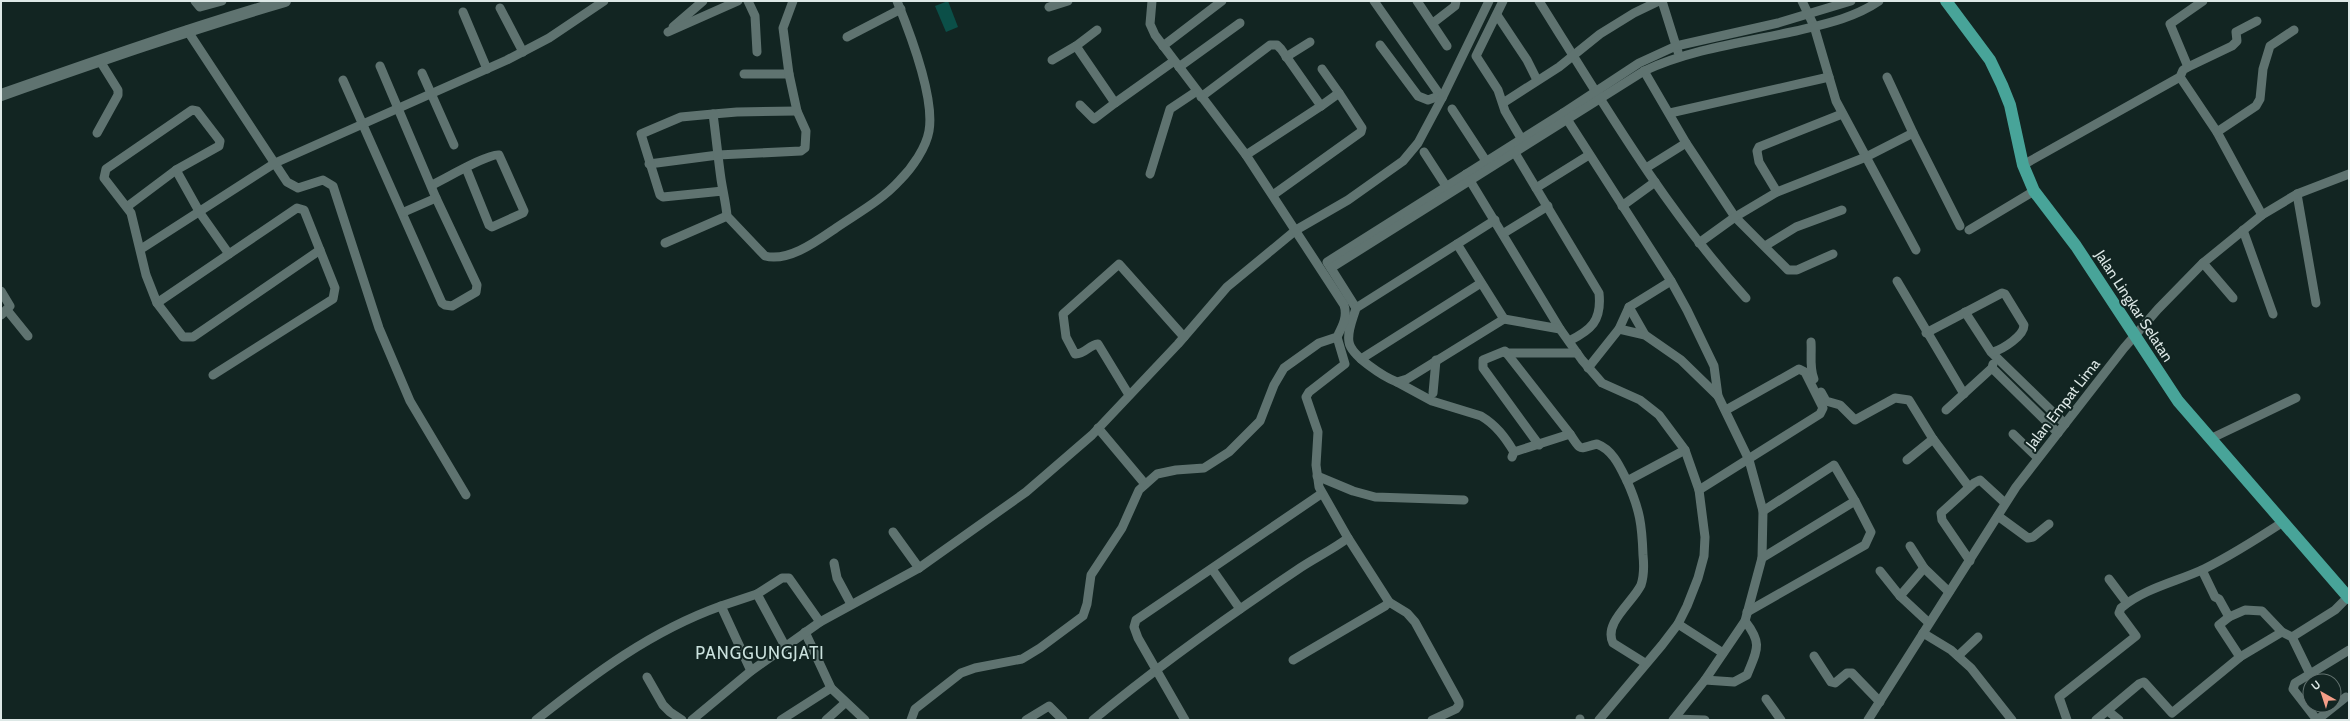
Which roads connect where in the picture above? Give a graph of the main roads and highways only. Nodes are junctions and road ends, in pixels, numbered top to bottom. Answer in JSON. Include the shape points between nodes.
{"nodes":[{"id":1,"x":1946,"y":1,"type":"edge"},
{"id":2,"x":2349,"y":597,"type":"edge"}],
"edges":[{"from":1,"to":2,"type":"highway","name":"Jalan Lingkar Selatan","via":[[1990,60],[2010,106],[2023,165],[2034,191],[2073,242],[2166,385]]}]}
